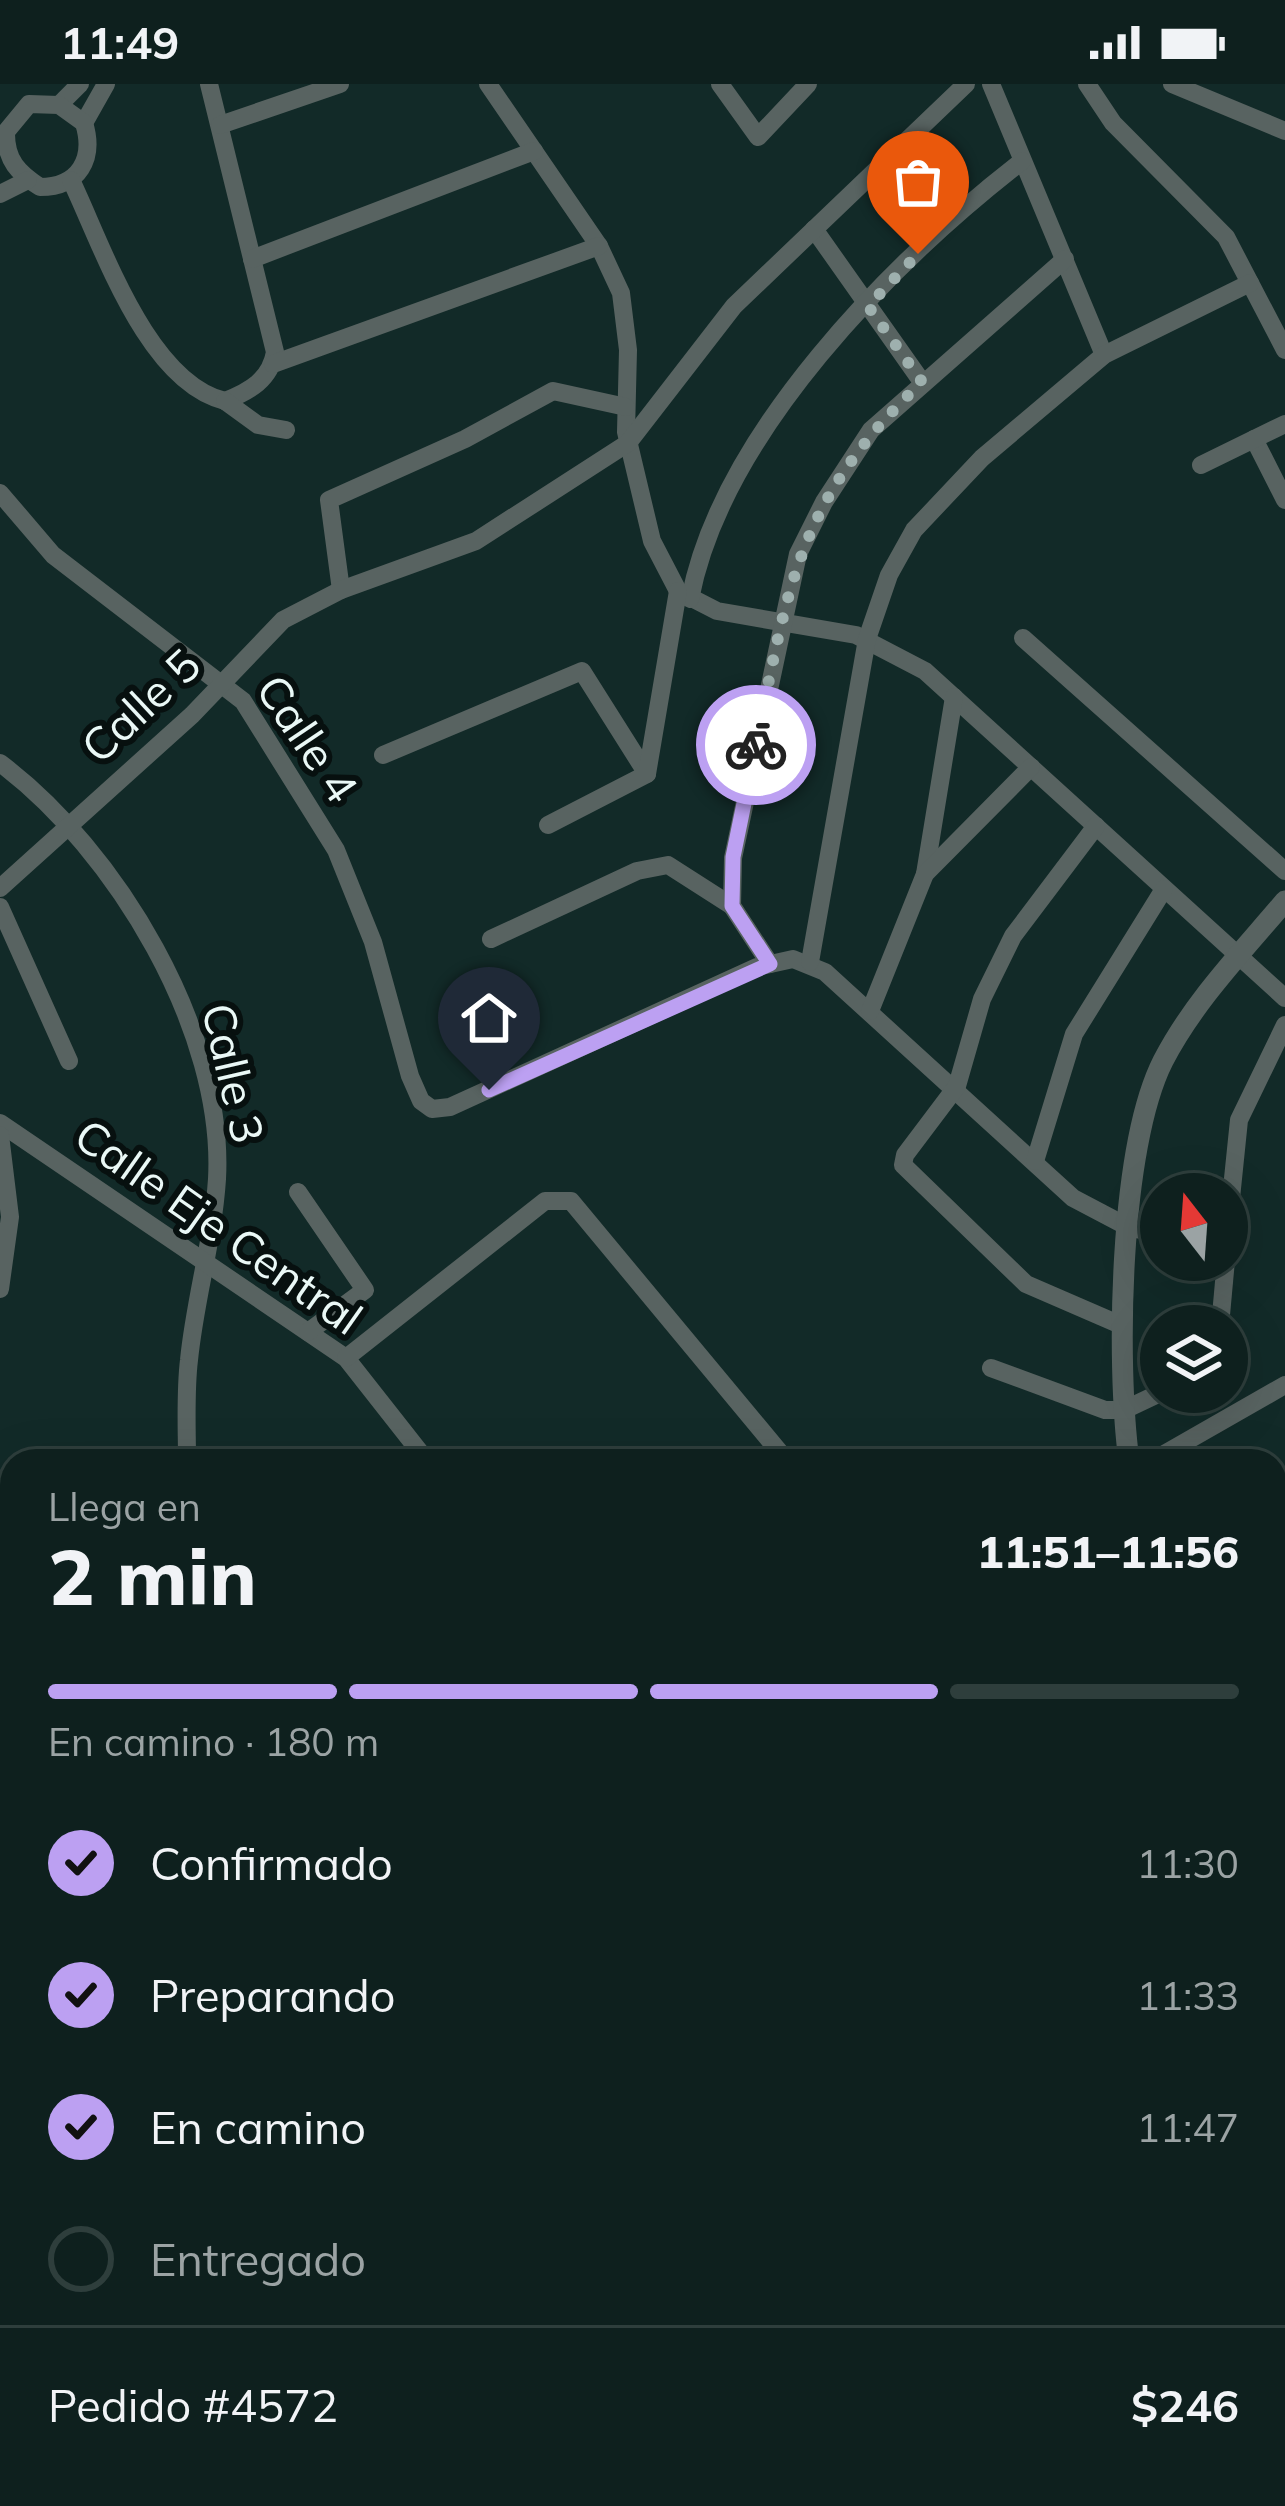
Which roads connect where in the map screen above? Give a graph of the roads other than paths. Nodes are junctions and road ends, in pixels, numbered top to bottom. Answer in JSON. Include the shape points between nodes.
{"nodes":[{"id":1,"x":106,"y":84,"type":"edge"},
{"id":2,"x":209,"y":84,"type":"edge"},
{"id":3,"x":340,"y":84,"type":"edge"},
{"id":4,"x":488,"y":84,"type":"edge"},
{"id":5,"x":720,"y":84,"type":"edge"},
{"id":6,"x":808,"y":84,"type":"edge"},
{"id":7,"x":966,"y":84,"type":"edge"},
{"id":8,"x":992,"y":84,"type":"edge"},
{"id":9,"x":1087,"y":84,"type":"edge"},
{"id":10,"x":1172,"y":84,"type":"edge"},
{"id":11,"x":79,"y":85,"type":"edge"},
{"id":12,"x":59,"y":104,"type":"junction"},
{"id":13,"x":84,"y":123,"type":"junction"},
{"id":14,"x":220,"y":125,"type":"junction"},
{"id":15,"x":1285,"y":131,"type":"edge"},
{"id":16,"x":3,"y":136,"type":"edge"},
{"id":17,"x":533,"y":151,"type":"junction"},
{"id":18,"x":1022,"y":161,"type":"junction"},
{"id":19,"x":28,"y":180,"type":"junction"},
{"id":20,"x":71,"y":180,"type":"junction"},
{"id":21,"x":0,"y":194,"type":"edge"},
{"id":22,"x":814,"y":229,"type":"junction"},
{"id":23,"x":598,"y":246,"type":"junction"},
{"id":24,"x":252,"y":259,"type":"junction"},
{"id":25,"x":1065,"y":259,"type":"junction"},
{"id":26,"x":1250,"y":283,"type":"junction"},
{"id":27,"x":868,"y":306,"type":"junction"},
{"id":28,"x":1285,"y":350,"type":"edge"},
{"id":29,"x":1104,"y":355,"type":"junction"},
{"id":30,"x":273,"y":364,"type":"junction"},
{"id":31,"x":922,"y":382,"type":"junction"},
{"id":32,"x":225,"y":401,"type":"junction"},
{"id":33,"x":626,"y":406,"type":"junction"},
{"id":34,"x":1285,"y":424,"type":"edge"},
{"id":35,"x":286,"y":430,"type":"dead end"},
{"id":36,"x":1254,"y":439,"type":"junction"},
{"id":37,"x":628,"y":443,"type":"junction"},
{"id":38,"x":1202,"y":465,"type":"dead end"},
{"id":39,"x":0,"y":493,"type":"edge"},
{"id":40,"x":1285,"y":500,"type":"edge"},
{"id":41,"x":341,"y":590,"type":"junction"},
{"id":42,"x":684,"y":595,"type":"junction"},
{"id":43,"x":781,"y":621,"type":"junction"},
{"id":44,"x":1023,"y":638,"type":"dead end"},
{"id":45,"x":867,"y":639,"type":"junction"},
{"id":46,"x":223,"y":682,"type":"junction"},
{"id":47,"x":954,"y":697,"type":"junction"},
{"id":48,"x":383,"y":755,"type":"dead end"},
{"id":49,"x":0,"y":763,"type":"edge"},
{"id":50,"x":1031,"y":767,"type":"junction"},
{"id":51,"x":647,"y":774,"type":"junction"},
{"id":52,"x":69,"y":823,"type":"junction"},
{"id":53,"x":548,"y":825,"type":"dead end"},
{"id":54,"x":1096,"y":826,"type":"junction"},
{"id":55,"x":1285,"y":871,"type":"edge"},
{"id":56,"x":926,"y":874,"type":"junction"},
{"id":57,"x":0,"y":888,"type":"edge"},
{"id":58,"x":1164,"y":889,"type":"junction"},
{"id":59,"x":1285,"y":901,"type":"edge"},
{"id":60,"x":732,"y":906,"type":"junction"},
{"id":61,"x":0,"y":907,"type":"edge"},
{"id":62,"x":491,"y":939,"type":"dead end"},
{"id":63,"x":1238,"y":956,"type":"junction"},
{"id":64,"x":810,"y":962,"type":"junction"},
{"id":65,"x":770,"y":964,"type":"junction"},
{"id":66,"x":1285,"y":998,"type":"edge"},
{"id":67,"x":870,"y":1011,"type":"junction"},
{"id":68,"x":1285,"y":1024,"type":"edge"},
{"id":69,"x":69,"y":1060,"type":"dead end"},
{"id":70,"x":957,"y":1086,"type":"junction"},
{"id":71,"x":0,"y":1124,"type":"edge"},
{"id":72,"x":0,"y":1135,"type":"edge"},
{"id":73,"x":1035,"y":1161,"type":"junction"},
{"id":74,"x":1234,"y":1173,"type":"edge"},
{"id":75,"x":298,"y":1192,"type":"dead end"},
{"id":76,"x":1130,"y":1228,"type":"junction"},
{"id":77,"x":1140,"y":1230,"type":"edge"},
{"id":78,"x":208,"y":1264,"type":"junction"},
{"id":79,"x":0,"y":1288,"type":"edge"},
{"id":80,"x":1123,"y":1326,"type":"junction"},
{"id":81,"x":308,"y":1332,"type":"junction"},
{"id":82,"x":346,"y":1358,"type":"junction"},
{"id":83,"x":991,"y":1368,"type":"dead end"},
{"id":84,"x":1285,"y":1385,"type":"edge"},
{"id":85,"x":1140,"y":1402,"type":"edge"},
{"id":86,"x":1124,"y":1410,"type":"junction"},
{"id":87,"x":187,"y":1449,"type":"edge"},
{"id":88,"x":418,"y":1449,"type":"edge"},
{"id":89,"x":777,"y":1449,"type":"edge"},
{"id":90,"x":1128,"y":1449,"type":"edge"},
{"id":91,"x":1173,"y":1449,"type":"edge"}],
"edges":[{"from":1,"to":13,"type":"street"},
{"from":2,"to":14,"type":"street"},
{"from":3,"to":14,"type":"street"},
{"from":4,"to":17,"type":"street"},
{"from":5,"to":6,"type":"street","via":[[758,137]]},
{"from":7,"to":22,"type":"street","name":"Calle 5"},
{"from":8,"to":18,"type":"street"},
{"from":9,"to":26,"type":"street","via":[[1113,123],[1226,237]]},
{"from":10,"to":15,"type":"street"},
{"from":11,"to":12,"type":"street"},
{"from":12,"to":13,"type":"street"},
{"from":12,"to":16,"type":"street","via":[[29,104]]},
{"from":13,"to":20,"type":"street","via":[[87,155]]},
{"from":14,"to":24,"type":"street"},
{"from":16,"to":19,"type":"street"},
{"from":17,"to":23,"type":"street"},
{"from":17,"to":24,"type":"street"},
{"from":18,"to":25,"type":"street"},
{"from":18,"to":27,"type":"street","via":[[969,202]]},
{"from":19,"to":20,"type":"street","via":[[56,187]]},
{"from":19,"to":21,"type":"street"},
{"from":20,"to":32,"type":"street","via":[[151,345],[208,397]]},
{"from":22,"to":27,"type":"street"},
{"from":22,"to":37,"type":"street","name":"Calle 5","via":[[734,306]]},
{"from":23,"to":30,"type":"street"},
{"from":23,"to":33,"type":"street","via":[[621,292]]},
{"from":24,"to":30,"type":"street"},
{"from":25,"to":29,"type":"street"},
{"from":25,"to":31,"type":"street"},
{"from":26,"to":28,"type":"street"},
{"from":26,"to":29,"type":"street"},
{"from":27,"to":31,"type":"street"},
{"from":27,"to":42,"type":"street","via":[[777,405],[722,500]]},
{"from":29,"to":45,"type":"street","via":[[935,502],[889,575]]},
{"from":30,"to":32,"type":"street","via":[[249,391]]},
{"from":31,"to":43,"type":"street","via":[[871,430],[824,502],[798,554]]},
{"from":32,"to":35,"type":"street","via":[[258,425]]},
{"from":33,"to":37,"type":"street"},
{"from":33,"to":41,"type":"street","via":[[554,392],[329,500]]},
{"from":34,"to":36,"type":"street"},
{"from":36,"to":38,"type":"street"},
{"from":36,"to":40,"type":"street"},
{"from":37,"to":41,"type":"street","name":"Calle 5","via":[[476,541]]},
{"from":37,"to":42,"type":"street","via":[[652,541]]},
{"from":39,"to":46,"type":"street","name":"Calle 4","via":[[53,555]]},
{"from":41,"to":46,"type":"street","name":"Calle 5","via":[[283,620]]},
{"from":42,"to":43,"type":"street","via":[[717,611]]},
{"from":42,"to":51,"type":"street"},
{"from":43,"to":45,"type":"street"},
{"from":43,"to":60,"type":"street","via":[[733,857]]},
{"from":44,"to":55,"type":"street"},
{"from":45,"to":47,"type":"street"},
{"from":45,"to":64,"type":"street"},
{"from":46,"to":52,"type":"street","name":"Calle 5"},
{"from":46,"to":65,"type":"street","name":"Calle 4","via":[[243,700],[336,850],[373,942],[410,1076],[432,1109]]},
{"from":47,"to":50,"type":"street"},
{"from":47,"to":56,"type":"street"},
{"from":48,"to":51,"type":"street","via":[[582,671]]},
{"from":49,"to":52,"type":"street","name":"Calle 3"},
{"from":50,"to":54,"type":"street"},
{"from":50,"to":56,"type":"street"},
{"from":51,"to":53,"type":"street"},
{"from":52,"to":57,"type":"street","name":"Calle 5"},
{"from":52,"to":78,"type":"street","name":"Calle 3","via":[[155,945],[186,1015],[217,1174]]},
{"from":54,"to":58,"type":"street"},
{"from":54,"to":70,"type":"street","via":[[1013,936],[982,999]]},
{"from":56,"to":67,"type":"street"},
{"from":58,"to":63,"type":"street"},
{"from":58,"to":73,"type":"street","via":[[1074,1034]]},
{"from":59,"to":63,"type":"street"},
{"from":60,"to":62,"type":"street","via":[[668,865]]},
{"from":60,"to":65,"type":"street"},
{"from":61,"to":69,"type":"street"},
{"from":63,"to":66,"type":"street"},
{"from":63,"to":76,"type":"street","via":[[1161,1064],[1139,1129]]},
{"from":64,"to":65,"type":"street"},
{"from":64,"to":67,"type":"street"},
{"from":67,"to":70,"type":"street"},
{"from":68,"to":74,"type":"street","via":[[1239,1120]]},
{"from":70,"to":73,"type":"street"},
{"from":70,"to":80,"type":"street","via":[[905,1155],[908,1174],[1026,1284]]},
{"from":71,"to":78,"type":"street","name":"Calle Eje Central"},
{"from":72,"to":79,"type":"street","via":[[10,1217]]},
{"from":73,"to":76,"type":"street","via":[[1073,1198]]},
{"from":75,"to":81,"type":"street","via":[[365,1290]]},
{"from":76,"to":77,"type":"street"},
{"from":76,"to":80,"type":"street"},
{"from":78,"to":81,"type":"street","name":"Calle Eje Central"},
{"from":78,"to":87,"type":"street","name":"Calle 3","via":[[188,1360]]},
{"from":80,"to":86,"type":"street"},
{"from":81,"to":82,"type":"street","name":"Calle Eje Central"},
{"from":82,"to":88,"type":"street","name":"Calle Eje Central"},
{"from":82,"to":89,"type":"street","via":[[544,1201],[559,1198],[572,1202]]},
{"from":83,"to":86,"type":"street","via":[[1088,1405]]},
{"from":84,"to":91,"type":"street"},
{"from":85,"to":86,"type":"street"},
{"from":86,"to":90,"type":"street"}]}
